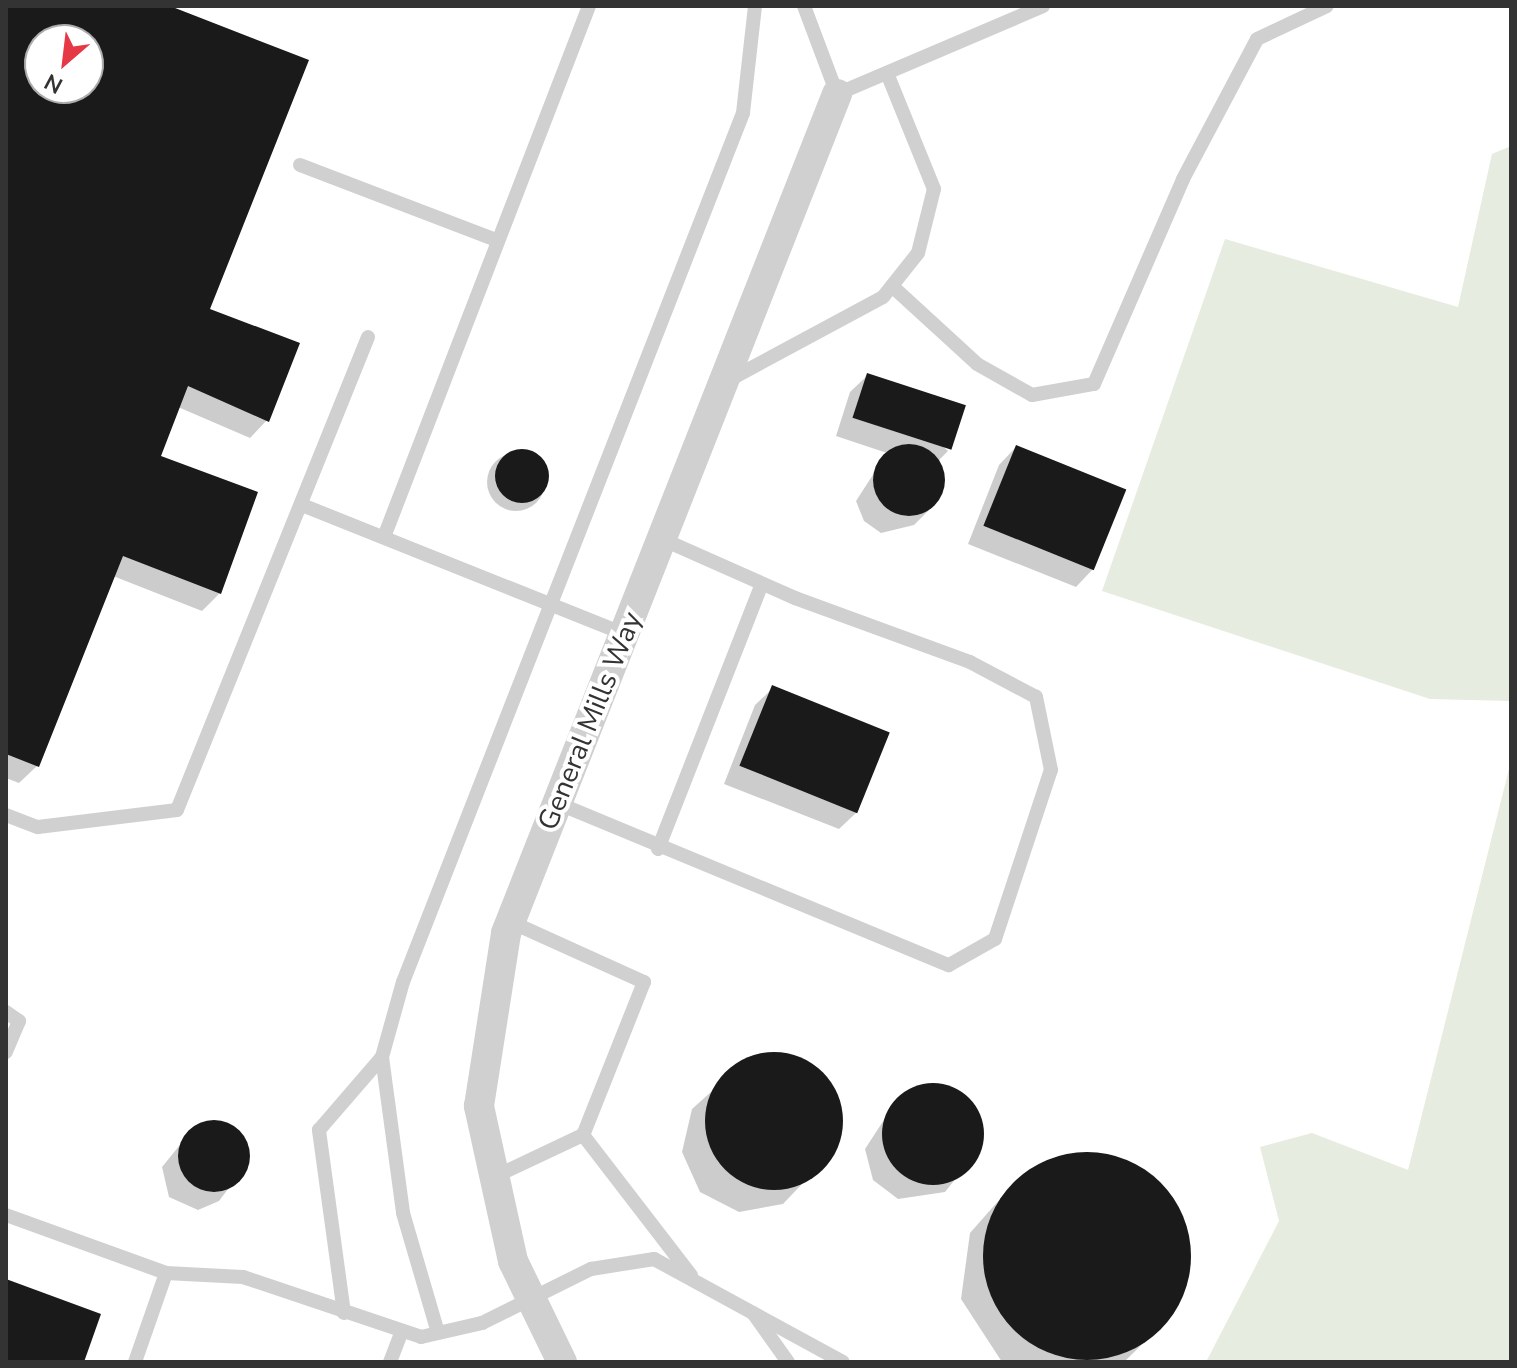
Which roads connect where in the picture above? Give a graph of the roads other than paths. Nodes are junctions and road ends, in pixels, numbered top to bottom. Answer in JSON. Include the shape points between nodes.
{"nodes":[{"id":1,"x":755,"y":6,"type":"edge"},
{"id":2,"x":804,"y":6,"type":"edge"},
{"id":3,"x":1043,"y":6,"type":"edge"},
{"id":4,"x":1327,"y":6,"type":"edge"},
{"id":5,"x":583,"y":7,"type":"edge"},
{"id":6,"x":887,"y":73,"type":"junction"},
{"id":7,"x":837,"y":94,"type":"junction"},
{"id":8,"x":300,"y":165,"type":"dead end"},
{"id":9,"x":496,"y":240,"type":"junction"},
{"id":10,"x":892,"y":286,"type":"junction"},
{"id":11,"x":368,"y":337,"type":"dead end"},
{"id":12,"x":723,"y":383,"type":"junction"},
{"id":13,"x":302,"y":505,"type":"junction"},
{"id":14,"x":384,"y":537,"type":"junction"},
{"id":15,"x":662,"y":539,"type":"junction"},
{"id":16,"x":762,"y":584,"type":"junction"},
{"id":17,"x":554,"y":605,"type":"junction"},
{"id":18,"x":625,"y":634,"type":"junction"},
{"id":19,"x":557,"y":803,"type":"junction"},
{"id":20,"x":6,"y":815,"type":"edge"},
{"id":21,"x":658,"y":849,"type":"junction"},
{"id":22,"x":511,"y":922,"type":"junction"},
{"id":23,"x":6,"y":1012,"type":"edge"},
{"id":24,"x":6,"y":1052,"type":"edge"},
{"id":25,"x":382,"y":1057,"type":"junction"},
{"id":26,"x":583,"y":1135,"type":"junction"},
{"id":27,"x":490,"y":1179,"type":"junction"},
{"id":28,"x":6,"y":1215,"type":"edge"},
{"id":29,"x":166,"y":1273,"type":"junction"},
{"id":30,"x":695,"y":1280,"type":"junction"},
{"id":31,"x":529,"y":1304,"type":"junction"},
{"id":32,"x":751,"y":1309,"type":"junction"},
{"id":33,"x":344,"y":1313,"type":"junction"},
{"id":34,"x":402,"y":1331,"type":"junction"},
{"id":35,"x":438,"y":1333,"type":"junction"},
{"id":36,"x":135,"y":1362,"type":"edge"},
{"id":37,"x":390,"y":1362,"type":"edge"},
{"id":38,"x":562,"y":1362,"type":"edge"},
{"id":39,"x":788,"y":1362,"type":"edge"},
{"id":40,"x":843,"y":1362,"type":"edge"}],
"edges":[{"from":1,"to":17,"type":"lane","via":[[743,113]]},
{"from":2,"to":7,"type":"lane"},
{"from":3,"to":6,"type":"lane"},
{"from":4,"to":10,"type":"lane","via":[[1257,39],[1183,179],[1094,384],[1032,395],[977,364]]},
{"from":5,"to":9,"type":"lane"},
{"from":6,"to":7,"type":"lane"},
{"from":6,"to":10,"type":"lane","via":[[934,189],[918,253]]},
{"from":7,"to":12,"type":"street","name":"General Mills Way"},
{"from":8,"to":9,"type":"lane"},
{"from":9,"to":14,"type":"lane"},
{"from":10,"to":12,"type":"lane","via":[[804,344]]},
{"from":11,"to":13,"type":"lane"},
{"from":12,"to":15,"type":"street","name":"General Mills Way"},
{"from":13,"to":14,"type":"lane"},
{"from":13,"to":20,"type":"lane","via":[[177,810],[38,827]]},
{"from":14,"to":17,"type":"lane"},
{"from":15,"to":16,"type":"lane"},
{"from":15,"to":18,"type":"street","name":"General Mills Way"},
{"from":16,"to":21,"type":"lane"},
{"from":16,"to":21,"type":"lane","via":[[970,662],[1036,697],[1051,770],[995,939],[949,965]]},
{"from":17,"to":18,"type":"lane"},
{"from":17,"to":25,"type":"lane","via":[[403,982]]},
{"from":18,"to":19,"type":"street","name":"General Mills Way"},
{"from":19,"to":21,"type":"lane"},
{"from":19,"to":22,"type":"street","name":"General Mills Way"},
{"from":22,"to":26,"type":"lane","via":[[644,982]]},
{"from":22,"to":27,"type":"street","name":"General Mills Way","via":[[479,1106]]},
{"from":23,"to":24,"type":"lane","via":[[19,1021]]},
{"from":25,"to":33,"type":"lane","via":[[319,1130]]},
{"from":25,"to":35,"type":"lane","via":[[403,1213]]},
{"from":26,"to":27,"type":"lane"},
{"from":26,"to":30,"type":"lane"},
{"from":27,"to":31,"type":"street","name":"General Mills Way"},
{"from":28,"to":29,"type":"lane"},
{"from":29,"to":33,"type":"lane","via":[[243,1277]]},
{"from":29,"to":36,"type":"lane"},
{"from":30,"to":31,"type":"lane","via":[[654,1259],[591,1269]]},
{"from":30,"to":32,"type":"lane"},
{"from":31,"to":35,"type":"lane"},
{"from":31,"to":38,"type":"street","name":"General Mills Way"},
{"from":32,"to":39,"type":"lane"},
{"from":32,"to":40,"type":"lane"},
{"from":33,"to":34,"type":"lane"},
{"from":34,"to":35,"type":"lane"},
{"from":34,"to":37,"type":"lane"}]}
